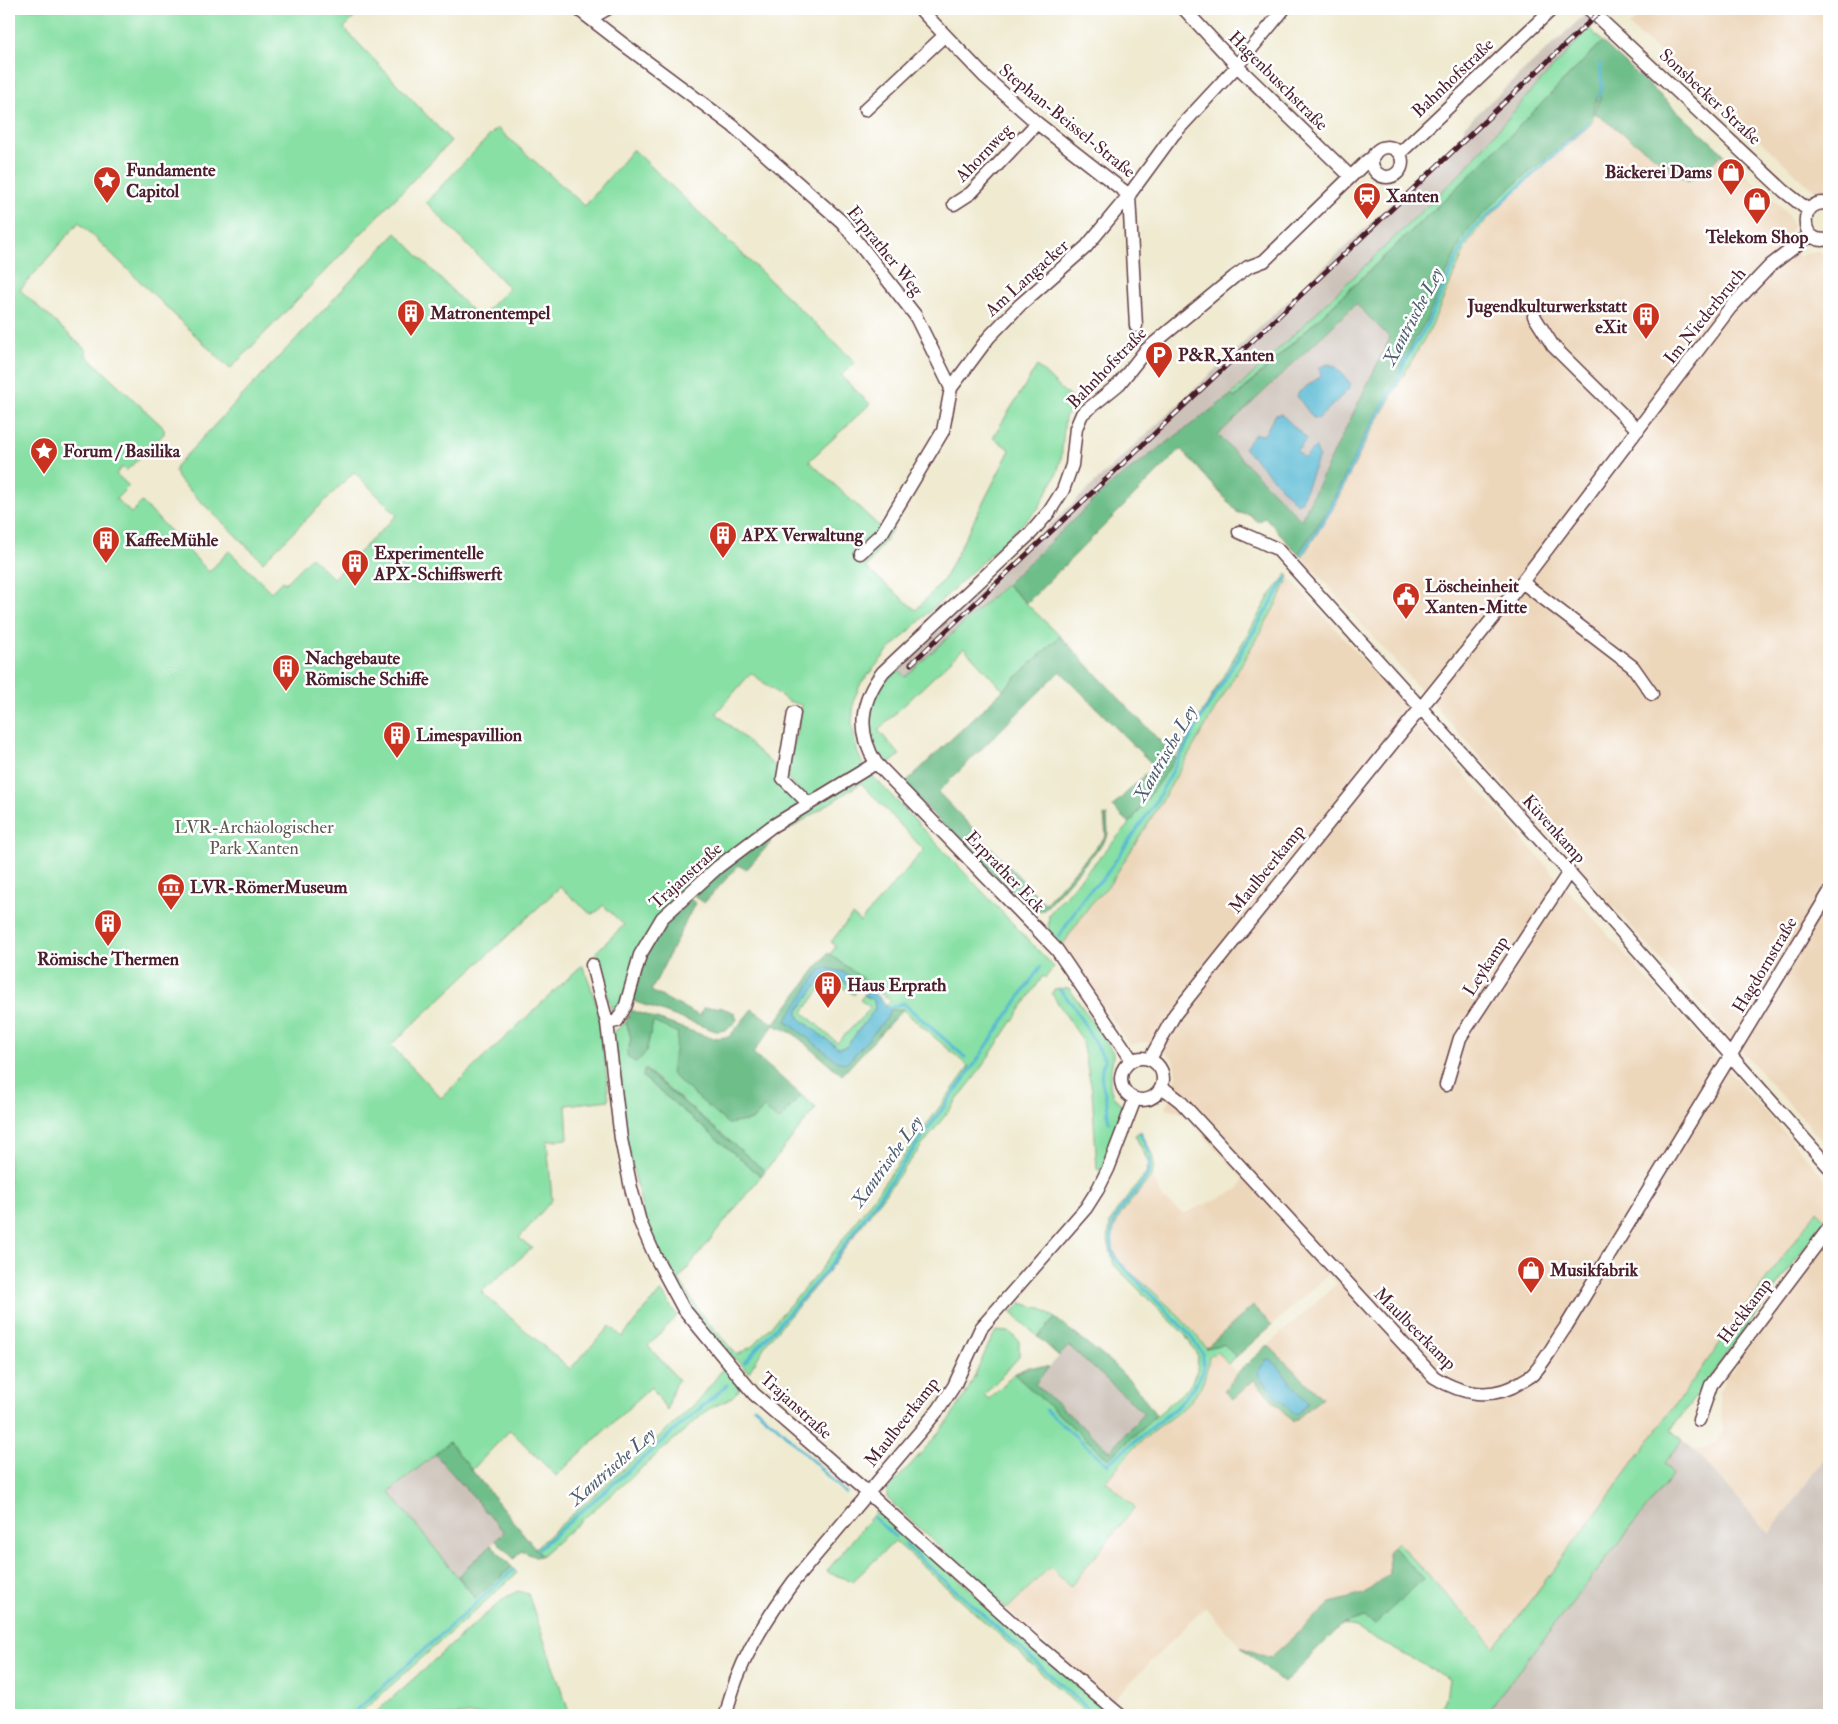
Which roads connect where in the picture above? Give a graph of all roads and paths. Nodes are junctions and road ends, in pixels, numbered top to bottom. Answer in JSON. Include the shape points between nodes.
{"nodes":[{"id":1,"x":578,"y":9,"type":"edge"},
{"id":2,"x":608,"y":9,"type":"edge"},
{"id":3,"x":920,"y":9,"type":"edge"},
{"id":4,"x":1184,"y":9,"type":"edge"},
{"id":5,"x":1284,"y":9,"type":"edge"},
{"id":6,"x":1552,"y":9,"type":"edge"},
{"id":7,"x":1589,"y":9,"type":"edge"},
{"id":8,"x":591,"y":18,"type":"junction"},
{"id":9,"x":945,"y":35,"type":"junction"},
{"id":10,"x":1237,"y":66,"type":"junction"},
{"id":11,"x":865,"y":110,"type":"dead end"},
{"id":12,"x":1037,"y":123,"type":"junction"},
{"id":13,"x":1400,"y":153,"type":"junction"},
{"id":14,"x":1372,"y":159,"type":"junction"},
{"id":15,"x":1350,"y":176,"type":"junction"},
{"id":16,"x":1129,"y":195,"type":"junction"},
{"id":17,"x":954,"y":204,"type":"dead end"},
{"id":18,"x":1829,"y":204,"type":"edge"},
{"id":19,"x":1808,"y":210,"type":"junction"},
{"id":20,"x":1810,"y":236,"type":"junction"},
{"id":21,"x":1828,"y":241,"type":"edge"},
{"id":22,"x":1534,"y":316,"type":"dead end"},
{"id":23,"x":1136,"y":326,"type":"dead end"},
{"id":24,"x":951,"y":388,"type":"junction"},
{"id":25,"x":1638,"y":430,"type":"junction"},
{"id":26,"x":1239,"y":532,"type":"dead end"},
{"id":27,"x":860,"y":553,"type":"dead end"},
{"id":28,"x":1522,"y":582,"type":"junction"},
{"id":29,"x":1652,"y":694,"type":"dead end"},
{"id":30,"x":1419,"y":707,"type":"junction"},
{"id":31,"x":864,"y":709,"type":"joint"},
{"id":32,"x":794,"y":712,"type":"dead end"},
{"id":33,"x":876,"y":763,"type":"junction"},
{"id":34,"x":809,"y":804,"type":"junction"},
{"id":35,"x":1569,"y":872,"type":"junction"},
{"id":36,"x":1829,"y":893,"type":"edge"},
{"id":37,"x":592,"y":965,"type":"dead end"},
{"id":38,"x":607,"y":1023,"type":"junction"},
{"id":39,"x":1731,"y":1055,"type":"junction"},
{"id":40,"x":1150,"y":1059,"type":"junction"},
{"id":41,"x":1132,"y":1060,"type":"junction"},
{"id":42,"x":1446,"y":1086,"type":"dead end"},
{"id":43,"x":1162,"y":1087,"type":"junction"},
{"id":44,"x":1135,"y":1099,"type":"junction"},
{"id":45,"x":1829,"y":1167,"type":"edge"},
{"id":46,"x":1829,"y":1228,"type":"edge"},
{"id":47,"x":1699,"y":1420,"type":"dead end"},
{"id":48,"x":868,"y":1492,"type":"junction"},
{"id":49,"x":726,"y":1715,"type":"edge"},
{"id":50,"x":1120,"y":1715,"type":"edge"}],
"edges":[{"from":1,"to":8,"type":"street","name":"Erprather Weg"},
{"from":2,"to":8,"type":"street"},
{"from":3,"to":9,"type":"street","name":"Stephan-Beissel-Straße"},
{"from":4,"to":10,"type":"street","name":"Hagenbuschstraße"},
{"from":5,"to":10,"type":"street","name":"Am Langacker"},
{"from":6,"to":13,"type":"street","name":"Bahnhofstraße"},
{"from":7,"to":19,"type":"street","name":"Sonsbecker Straße"},
{"from":8,"to":24,"type":"street","name":"Erprather Weg","via":[[733,126],[842,222],[915,315]]},
{"from":9,"to":11,"type":"street"},
{"from":9,"to":12,"type":"street","name":"Stephan-Beissel-Straße","via":[[985,77]]},
{"from":10,"to":15,"type":"street","name":"Hagenbuschstraße"},
{"from":10,"to":16,"type":"street","name":"Am Langacker","via":[[1173,135]]},
{"from":12,"to":16,"type":"street","name":"Stephan-Beissel-Straße"},
{"from":12,"to":17,"type":"street","name":"Ahornweg","via":[[971,193]]},
{"from":13,"to":14,"type":"street","name":"Bahnhofstraße","via":[[1384,146]]},
{"from":13,"to":14,"type":"street","via":[[1403,164],[1392,176],[1377,174]]},
{"from":14,"to":15,"type":"street","name":"Bahnhofstraße"},
{"from":15,"to":31,"type":"street","name":"Bahnhofstraße","via":[[1264,261],[1248,267],[1207,297],[1146,350],[1119,384],[1082,414],[1076,428],[1068,478],[1049,512],[1031,533],[883,672],[868,694]]},
{"from":16,"to":23,"type":"street"},
{"from":16,"to":24,"type":"street","name":"Am Langacker","via":[[1086,247],[1020,304],[989,337]]},
{"from":18,"to":19,"type":"street","via":[[1820,203]]},
{"from":19,"to":20,"type":"street","via":[[1805,225]]},
{"from":20,"to":21,"type":"street"},
{"from":20,"to":25,"type":"street","name":"Im Niederbruch","via":[[1771,265],[1740,295]]},
{"from":22,"to":25,"type":"street","via":[[1553,346]]},
{"from":24,"to":27,"type":"street","via":[[943,431],[882,533]]},
{"from":25,"to":28,"type":"street","name":"Im Niederbruch"},
{"from":26,"to":30,"type":"street","name":"Küvenkamp","via":[[1277,548]]},
{"from":28,"to":29,"type":"street","via":[[1633,668]]},
{"from":28,"to":30,"type":"street","name":"Im Niederbruch"},
{"from":30,"to":35,"type":"street","name":"Küvenkamp"},
{"from":30,"to":40,"type":"street","name":"Maulbeerkamp","via":[[1175,1014]]},
{"from":31,"to":33,"type":"street","name":"Erprather Eck","via":[[865,738]]},
{"from":32,"to":34,"type":"street","via":[[783,778]]},
{"from":33,"to":34,"type":"street","name":"Trajanstraße"},
{"from":33,"to":41,"type":"street","name":"Erprather Eck","via":[[1057,950]]},
{"from":34,"to":38,"type":"street","name":"Trajanstraße","via":[[771,827],[718,867],[662,918],[640,955],[626,1005],[617,1021]]},
{"from":35,"to":39,"type":"street","name":"Küvenkamp"},
{"from":35,"to":42,"type":"street","name":"Leykamp","via":[[1460,1038]]},
{"from":36,"to":39,"type":"street","name":"Hagdornstraße"},
{"from":37,"to":38,"type":"street","name":"Trajanstraße"},
{"from":38,"to":48,"type":"street","name":"Trajanstraße","via":[[621,1139],[631,1188],[640,1222],[667,1281],[684,1308],[754,1394]]},
{"from":39,"to":43,"type":"street","name":"Maulbeerkamp","via":[[1565,1328],[1533,1374],[1513,1387],[1493,1393],[1470,1393],[1451,1388],[1434,1377],[1180,1101]]},
{"from":39,"to":45,"type":"street","name":"Küvenkamp"},
{"from":40,"to":41,"type":"street"},
{"from":40,"to":43,"type":"street","via":[[1162,1070]]},
{"from":41,"to":44,"type":"street","via":[[1126,1065],[1121,1081],[1128,1095]]},
{"from":43,"to":44,"type":"street","via":[[1152,1098]]},
{"from":44,"to":48,"type":"street","name":"Maulbeerkamp","via":[[1098,1189],[1086,1208],[992,1313],[973,1341],[954,1386],[939,1409]]},
{"from":46,"to":47,"type":"street","name":"Heckkamp","via":[[1711,1385]]},
{"from":48,"to":49,"type":"street","name":"Maulbeerkamp","via":[[794,1581],[758,1632],[730,1696]]},
{"from":48,"to":50,"type":"street","name":"Trajanstraße","via":[[1037,1645]]}]}
